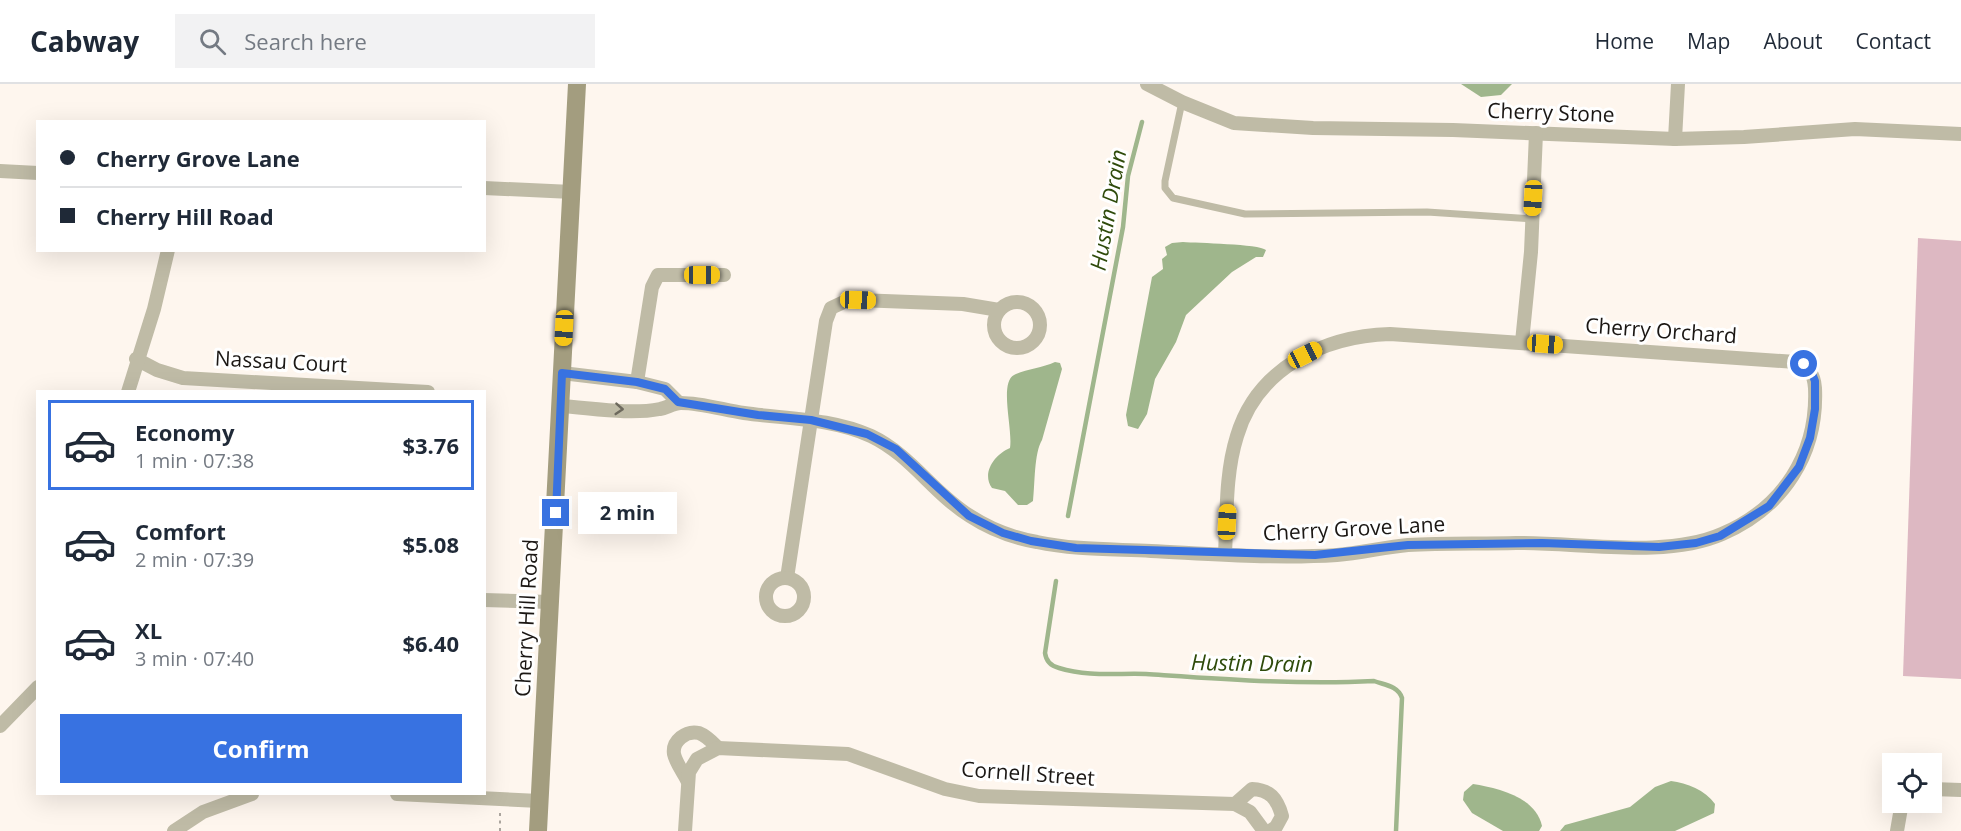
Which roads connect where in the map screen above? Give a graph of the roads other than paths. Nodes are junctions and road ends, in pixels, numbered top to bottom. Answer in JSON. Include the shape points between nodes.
{"nodes":[{"id":1,"x":577,"y":84,"type":"edge"},
{"id":2,"x":1147,"y":84,"type":"edge"},
{"id":3,"x":1678,"y":84,"type":"edge"},
{"id":4,"x":1182,"y":102,"type":"junction"},
{"id":5,"x":1536,"y":133,"type":"junction"},
{"id":6,"x":1961,"y":134,"type":"edge"},
{"id":7,"x":1675,"y":139,"type":"junction"},
{"id":8,"x":0,"y":171,"type":"edge"},
{"id":9,"x":36,"y":173,"type":"edge"},
{"id":10,"x":486,"y":188,"type":"edge"},
{"id":11,"x":572,"y":192,"type":"junction"},
{"id":12,"x":1532,"y":219,"type":"junction"},
{"id":13,"x":168,"y":252,"type":"edge"},
{"id":14,"x":724,"y":275,"type":"dead end"},
{"id":15,"x":999,"y":310,"type":"dead end"},
{"id":16,"x":1522,"y":342,"type":"junction"},
{"id":17,"x":136,"y":359,"type":"junction"},
{"id":18,"x":1811,"y":371,"type":"joint"},
{"id":19,"x":562,"y":373,"type":"junction"},
{"id":20,"x":637,"y":382,"type":"junction"},
{"id":21,"x":128,"y":390,"type":"edge"},
{"id":22,"x":393,"y":390,"type":"edge"},
{"id":23,"x":678,"y":402,"type":"junction"},
{"id":24,"x":560,"y":406,"type":"junction"},
{"id":25,"x":811,"y":420,"type":"junction"},
{"id":26,"x":1225,"y":554,"type":"junction"},
{"id":27,"x":787,"y":578,"type":"dead end"},
{"id":28,"x":486,"y":600,"type":"edge"},
{"id":29,"x":550,"y":602,"type":"junction"},
{"id":30,"x":36,"y":689,"type":"edge"},
{"id":31,"x":0,"y":726,"type":"edge"},
{"id":32,"x":718,"y":748,"type":"junction"},
{"id":33,"x":687,"y":780,"type":"junction"},
{"id":34,"x":1942,"y":789,"type":"edge"},
{"id":35,"x":1961,"y":790,"type":"edge"},
{"id":36,"x":249,"y":795,"type":"edge"},
{"id":37,"x":417,"y":795,"type":"edge"},
{"id":38,"x":539,"y":801,"type":"junction"},
{"id":39,"x":1235,"y":804,"type":"junction"},
{"id":40,"x":1900,"y":813,"type":"edge"},
{"id":41,"x":174,"y":831,"type":"edge"},
{"id":42,"x":538,"y":831,"type":"edge"},
{"id":43,"x":685,"y":831,"type":"edge"},
{"id":44,"x":1264,"y":831,"type":"edge"},
{"id":45,"x":1269,"y":831,"type":"edge"},
{"id":46,"x":1897,"y":831,"type":"edge"}],
"edges":[{"from":1,"to":11,"type":"main road","name":"Cherry Hill Road"},
{"from":2,"to":4,"type":"street","name":"Cherry Stone"},
{"from":3,"to":7,"type":"street"},
{"from":4,"to":5,"type":"street","name":"Cherry Stone","via":[[1233,123]]},
{"from":4,"to":12,"type":"lane","via":[[1165,181],[1173,198],[1245,214],[1427,212]]},
{"from":5,"to":7,"type":"street","name":"Cherry Stone"},
{"from":5,"to":12,"type":"street"},
{"from":6,"to":7,"type":"street","name":"Cherry Stone","via":[[1855,129]]},
{"from":8,"to":9,"type":"street"},
{"from":10,"to":11,"type":"street"},
{"from":11,"to":19,"type":"main road","name":"Cherry Hill Road"},
{"from":12,"to":16,"type":"street"},
{"from":13,"to":17,"type":"street","via":[[154,309]]},
{"from":14,"to":20,"type":"street","via":[[658,275],[652,287]]},
{"from":15,"to":25,"type":"street","via":[[963,304],[858,300],[837,304],[827,314]]},
{"from":16,"to":18,"type":"street","name":"Cherry Orchard","via":[[1796,362]]},
{"from":16,"to":26,"type":"street","name":"Cherry Orchard","via":[[1365,335],[1320,346],[1289,365],[1255,400],[1237,435],[1230,471]]},
{"from":17,"to":21,"type":"street"},
{"from":17,"to":22,"type":"street","name":"Nassau Court","via":[[183,378]]},
{"from":18,"to":26,"type":"street","name":"Cherry Grove Lane","via":[[1814,424],[1806,452],[1792,478],[1769,506],[1712,538],[1659,547],[1542,543],[1408,545],[1340,555]]},
{"from":19,"to":20,"type":"street","name":"Cherry Grove Lane"},
{"from":19,"to":24,"type":"main road","name":"Cherry Hill Road"},
{"from":20,"to":23,"type":"street","name":"Cherry Grove Lane","via":[[665,389]]},
{"from":24,"to":23,"type":"street","name":"Cherry Grove Lane","one_way":true,"via":[[660,409]]},
{"from":23,"to":25,"type":"street","name":"Cherry Grove Lane"},
{"from":24,"to":29,"type":"main road","name":"Cherry Hill Road"},
{"from":25,"to":26,"type":"street","name":"Cherry Grove Lane","via":[[867,434],[896,449],[969,516],[1003,533],[1076,548]]},
{"from":25,"to":27,"type":"street"},
{"from":28,"to":29,"type":"street"},
{"from":29,"to":38,"type":"main road","name":"Cherry Hill Road"},
{"from":30,"to":31,"type":"street"},
{"from":32,"to":33,"type":"street","name":"Cornell Street","via":[[703,755]]},
{"from":32,"to":33,"type":"street","name":"Cornell Street","via":[[697,732],[682,736],[674,748]]},
{"from":32,"to":39,"type":"street","name":"Cornell Street","via":[[848,754],[945,789],[979,796]]},
{"from":33,"to":43,"type":"street"},
{"from":34,"to":35,"type":"street"},
{"from":36,"to":41,"type":"street","via":[[211,808]]},
{"from":37,"to":38,"type":"street"},
{"from":38,"to":42,"type":"main road","name":"Cherry Hill Road"},
{"from":39,"to":44,"type":"street","via":[[1257,818]]},
{"from":39,"to":45,"type":"street","via":[[1252,789],[1271,794],[1282,816]]},
{"from":40,"to":46,"type":"street"}]}
